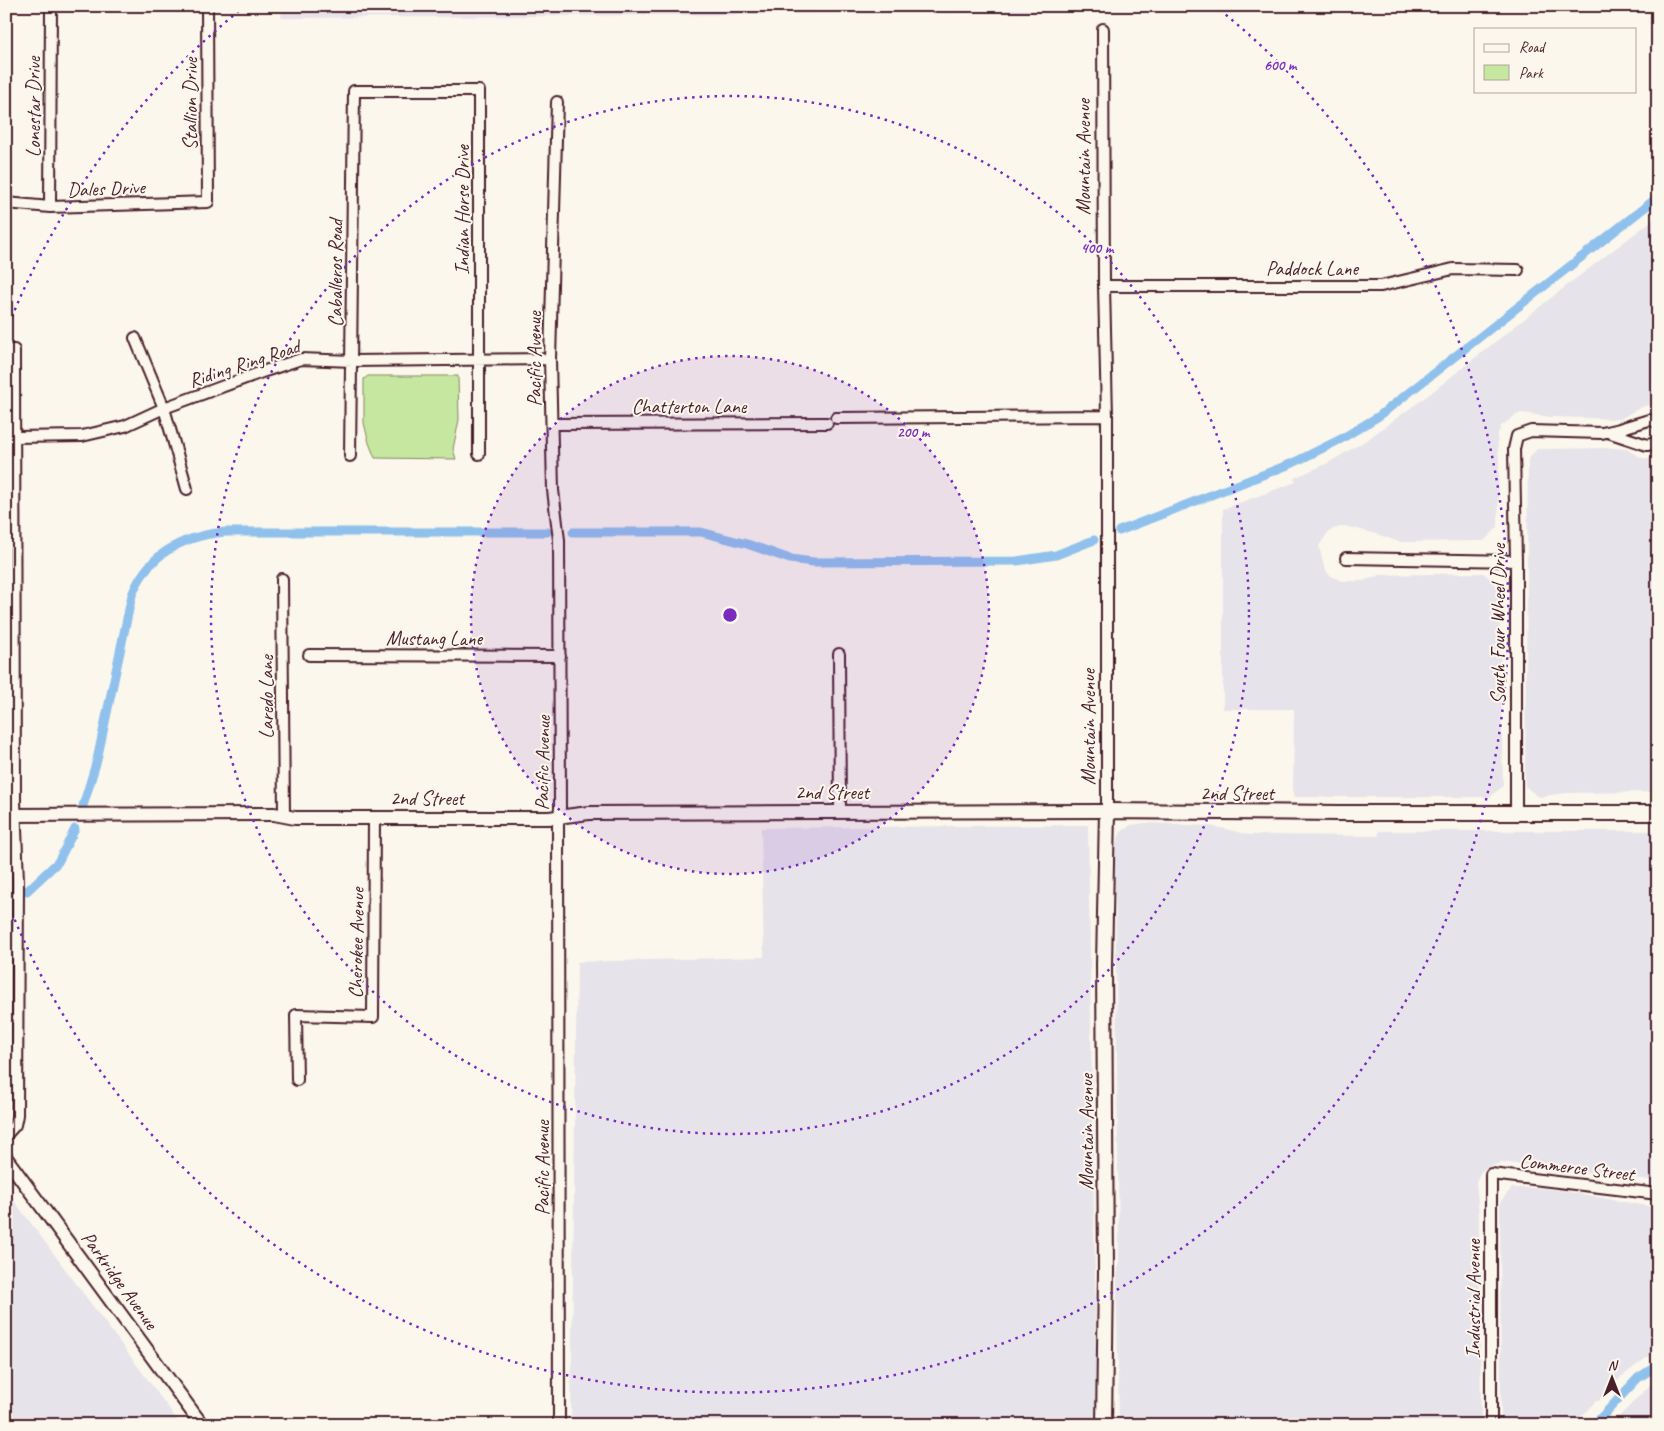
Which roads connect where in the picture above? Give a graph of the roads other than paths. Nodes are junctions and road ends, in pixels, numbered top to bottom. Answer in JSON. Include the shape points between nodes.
{"nodes":[{"id":1,"x":51,"y":6,"type":"edge"},
{"id":2,"x":208,"y":6,"type":"edge"},
{"id":3,"x":1103,"y":29,"type":"dead end"},
{"id":4,"x":354,"y":91,"type":"joint"},
{"id":5,"x":557,"y":102,"type":"dead end"},
{"id":6,"x":208,"y":202,"type":"joint"},
{"id":7,"x":6,"y":203,"type":"edge"},
{"id":8,"x":50,"y":207,"type":"junction"},
{"id":9,"x":1518,"y":270,"type":"dead end"},
{"id":10,"x":1104,"y":286,"type":"junction"},
{"id":11,"x":135,"y":338,"type":"dead end"},
{"id":12,"x":10,"y":350,"type":"edge"},
{"id":13,"x":550,"y":359,"type":"junction"},
{"id":14,"x":352,"y":361,"type":"junction"},
{"id":15,"x":480,"y":361,"type":"junction"},
{"id":16,"x":164,"y":408,"type":"junction"},
{"id":17,"x":1108,"y":416,"type":"junction"},
{"id":18,"x":1658,"y":422,"type":"edge"},
{"id":19,"x":552,"y":424,"type":"junction"},
{"id":20,"x":1607,"y":432,"type":"junction"},
{"id":21,"x":14,"y":437,"type":"junction"},
{"id":22,"x":1658,"y":443,"type":"edge"},
{"id":23,"x":479,"y":454,"type":"dead end"},
{"id":24,"x":350,"y":456,"type":"dead end"},
{"id":25,"x":187,"y":489,"type":"dead end"},
{"id":26,"x":1346,"y":558,"type":"dead end"},
{"id":27,"x":1516,"y":562,"type":"junction"},
{"id":28,"x":282,"y":579,"type":"dead end"},
{"id":29,"x":10,"y":640,"type":"edge"},
{"id":30,"x":839,"y":654,"type":"dead end"},
{"id":31,"x":309,"y":655,"type":"dead end"},
{"id":32,"x":560,"y":656,"type":"junction"},
{"id":33,"x":10,"y":723,"type":"edge"},
{"id":34,"x":1107,"y":811,"type":"junction"},
{"id":35,"x":840,"y":812,"type":"junction"},
{"id":36,"x":1516,"y":813,"type":"junction"},
{"id":37,"x":1658,"y":813,"type":"edge"},
{"id":38,"x":11,"y":815,"type":"edge"},
{"id":39,"x":284,"y":815,"type":"junction"},
{"id":40,"x":559,"y":817,"type":"junction"},
{"id":41,"x":374,"y":818,"type":"junction"},
{"id":42,"x":297,"y":1080,"type":"dead end"},
{"id":43,"x":6,"y":1135,"type":"edge"},
{"id":44,"x":6,"y":1158,"type":"edge"},
{"id":45,"x":1491,"y":1174,"type":"joint"},
{"id":46,"x":1658,"y":1194,"type":"edge"},
{"id":47,"x":202,"y":1425,"type":"edge"},
{"id":48,"x":559,"y":1425,"type":"edge"},
{"id":49,"x":1104,"y":1425,"type":"edge"},
{"id":50,"x":1491,"y":1425,"type":"edge"}],
"edges":[{"from":1,"to":8,"type":"street","name":"Lonestar Drive"},
{"from":2,"to":6,"type":"street","name":"Stallion Drive"},
{"from":3,"to":10,"type":"street","name":"Mountain Avenue"},
{"from":4,"to":14,"type":"street","name":"Caballeros Road"},
{"from":4,"to":15,"type":"street","name":"Indian Horse Drive","via":[[479,91]]},
{"from":5,"to":13,"type":"street","name":"Pacific Avenue"},
{"from":6,"to":8,"type":"street","name":"Dales Drive"},
{"from":7,"to":8,"type":"street","name":"Dales Drive"},
{"from":9,"to":10,"type":"street","name":"Paddock Lane","via":[[1453,269],[1380,286]]},
{"from":10,"to":17,"type":"street","name":"Mountain Avenue"},
{"from":11,"to":16,"type":"street"},
{"from":12,"to":21,"type":"street"},
{"from":13,"to":15,"type":"street","name":"Riding Ring Road"},
{"from":13,"to":19,"type":"street","name":"Pacific Avenue"},
{"from":14,"to":15,"type":"street","name":"Riding Ring Road"},
{"from":14,"to":16,"type":"street","name":"Riding Ring Road","via":[[301,359]]},
{"from":14,"to":24,"type":"street","name":"Caballeros Road"},
{"from":15,"to":23,"type":"street","name":"Indian Horse Drive"},
{"from":16,"to":21,"type":"street","name":"Riding Ring Road","via":[[124,426],[82,436]]},
{"from":16,"to":25,"type":"street"},
{"from":17,"to":19,"type":"street","name":"Chatterton Lane"},
{"from":17,"to":34,"type":"street","name":"Mountain Avenue"},
{"from":18,"to":20,"type":"street","via":[[1649,420]]},
{"from":19,"to":32,"type":"street","name":"Pacific Avenue","via":[[553,490],[559,540]]},
{"from":20,"to":22,"type":"street","via":[[1647,445]]},
{"from":20,"to":27,"type":"street","name":"South Four Wheel Drive","via":[[1531,431],[1516,436]]},
{"from":21,"to":29,"type":"street"},
{"from":26,"to":27,"type":"street"},
{"from":27,"to":36,"type":"street","name":"South Four Wheel Drive"},
{"from":28,"to":39,"type":"street","name":"Laredo Lane"},
{"from":29,"to":33,"type":"street"},
{"from":30,"to":35,"type":"street"},
{"from":31,"to":32,"type":"street","name":"Mustang Lane"},
{"from":32,"to":40,"type":"street","name":"Pacific Avenue"},
{"from":33,"to":38,"type":"street","via":[[15,801]]},
{"from":34,"to":35,"type":"street","name":"2nd Street"},
{"from":34,"to":36,"type":"main road","name":"2nd Street"},
{"from":34,"to":49,"type":"main road","name":"Mountain Avenue"},
{"from":35,"to":40,"type":"street","name":"2nd Street","via":[[589,813]]},
{"from":36,"to":37,"type":"main road","name":"2nd Street"},
{"from":38,"to":39,"type":"street","name":"2nd Street"},
{"from":38,"to":43,"type":"street","via":[[18,882],[17,1116],[15,1125]]},
{"from":39,"to":41,"type":"street","name":"2nd Street","via":[[295,818]]},
{"from":40,"to":41,"type":"street","name":"2nd Street"},
{"from":40,"to":48,"type":"street","name":"Pacific Avenue"},
{"from":41,"to":42,"type":"street","name":"Cherokee Avenue","via":[[373,1017],[296,1015]]},
{"from":44,"to":47,"type":"street","name":"Parkridge Avenue"},
{"from":45,"to":46,"type":"street","name":"Commerce Street"},
{"from":45,"to":50,"type":"street","name":"Industrial Avenue"}]}
